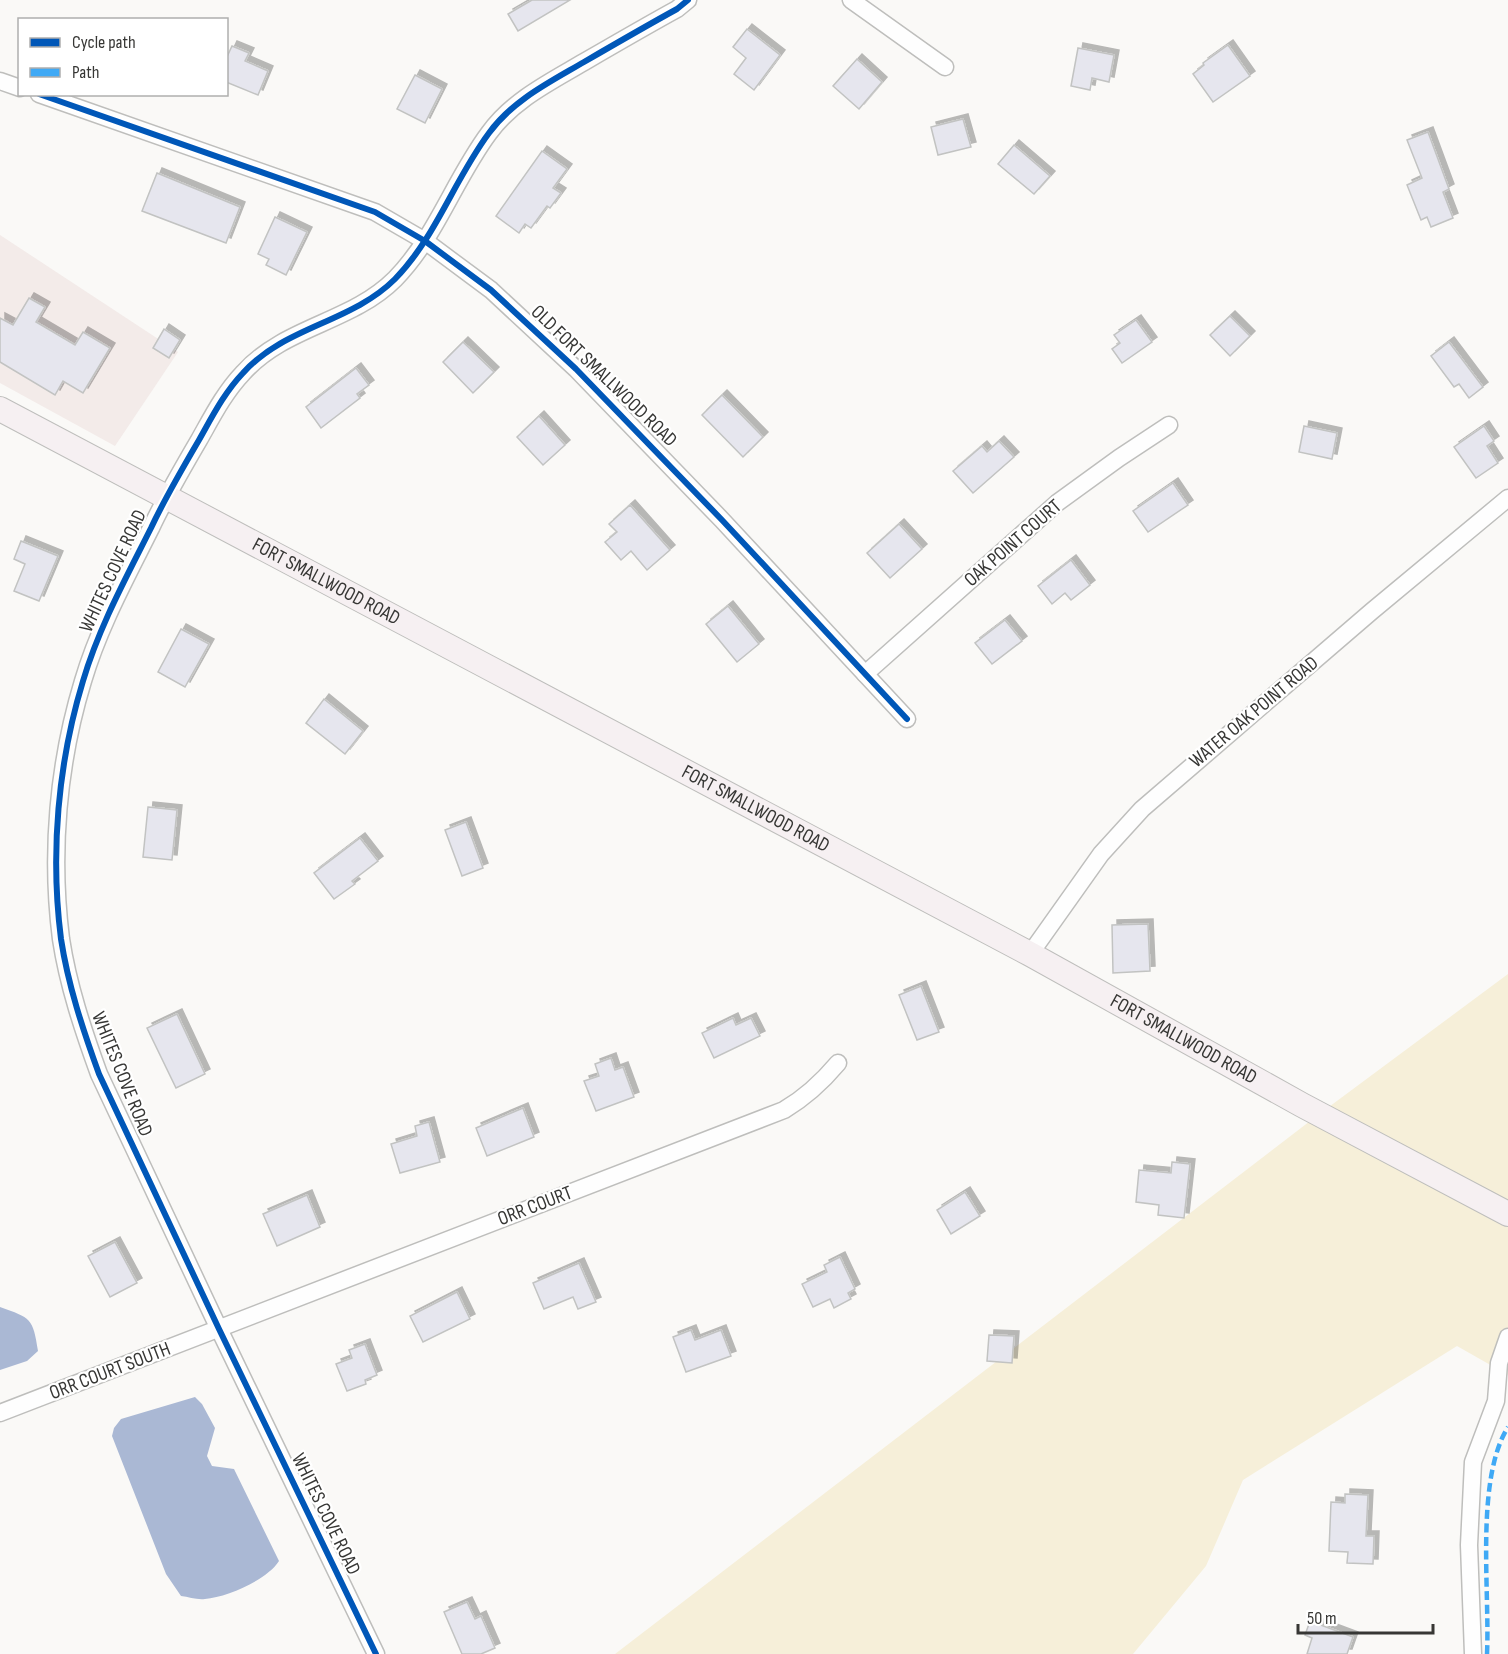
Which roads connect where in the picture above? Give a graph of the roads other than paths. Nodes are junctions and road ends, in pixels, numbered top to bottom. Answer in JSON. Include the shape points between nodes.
{"nodes":[{"id":1,"x":688,"y":0,"type":"edge"},
{"id":2,"x":851,"y":0,"type":"edge"},
{"id":3,"x":945,"y":68,"type":"dead end"},
{"id":4,"x":0,"y":81,"type":"edge"},
{"id":5,"x":18,"y":87,"type":"edge"},
{"id":6,"x":45,"y":96,"type":"edge"},
{"id":7,"x":425,"y":241,"type":"junction"},
{"id":8,"x":0,"y":409,"type":"edge"},
{"id":9,"x":1169,"y":425,"type":"dead end"},
{"id":10,"x":166,"y":497,"type":"junction"},
{"id":11,"x":1508,"y":498,"type":"edge"},
{"id":12,"x":866,"y":674,"type":"junction"},
{"id":13,"x":907,"y":719,"type":"dead end"},
{"id":14,"x":1030,"y":954,"type":"junction"},
{"id":15,"x":838,"y":1063,"type":"dead end"},
{"id":16,"x":1508,"y":1214,"type":"edge"},
{"id":17,"x":219,"y":1329,"type":"junction"},
{"id":18,"x":1508,"y":1337,"type":"edge"},
{"id":19,"x":1508,"y":1386,"type":"edge"},
{"id":20,"x":1496,"y":1401,"type":"junction"},
{"id":21,"x":0,"y":1413,"type":"edge"},
{"id":22,"x":376,"y":1654,"type":"edge"},
{"id":23,"x":1473,"y":1654,"type":"edge"}],
"edges":[{"from":1,"to":7,"type":"street","name":"WHITES COVE ROAD","via":[[546,82],[505,115],[484,140]]},
{"from":2,"to":3,"type":"street"},
{"from":4,"to":5,"type":"street"},
{"from":6,"to":7,"type":"street","name":"OLD FORT SMALLWOOD ROAD","via":[[375,212]]},
{"from":7,"to":10,"type":"street","name":"WHITES COVE ROAD","via":[[377,294],[280,342],[245,370],[215,410]]},
{"from":7,"to":12,"type":"street","name":"OLD FORT SMALLWOOD ROAD","via":[[491,290],[576,369]]},
{"from":8,"to":10,"type":"main road","name":"FORT SMALLWOOD ROAD"},
{"from":9,"to":12,"type":"street","name":"OAK POINT COURT","via":[[1057,503]]},
{"from":10,"to":14,"type":"main road","name":"FORT SMALLWOOD ROAD"},
{"from":10,"to":17,"type":"street","name":"WHITES COVE ROAD","via":[[114,603],[83,681],[62,779],[57,889],[72,991],[99,1074]]},
{"from":11,"to":14,"type":"street","name":"WATER OAK POINT ROAD","via":[[1142,809],[1101,854]]},
{"from":12,"to":13,"type":"street","name":"OLD FORT SMALLWOOD ROAD"},
{"from":14,"to":16,"type":"main road","name":"FORT SMALLWOOD ROAD"},
{"from":15,"to":17,"type":"street","name":"ORR COURT","via":[[802,1100],[784,1110]]},
{"from":17,"to":21,"type":"street","name":"ORR COURT SOUTH"},
{"from":17,"to":22,"type":"street","name":"WHITES COVE ROAD"},
{"from":18,"to":20,"type":"street","via":[[1499,1364]]},
{"from":19,"to":20,"type":"street"},
{"from":20,"to":23,"type":"street","via":[[1473,1462],[1469,1545]]}]}
